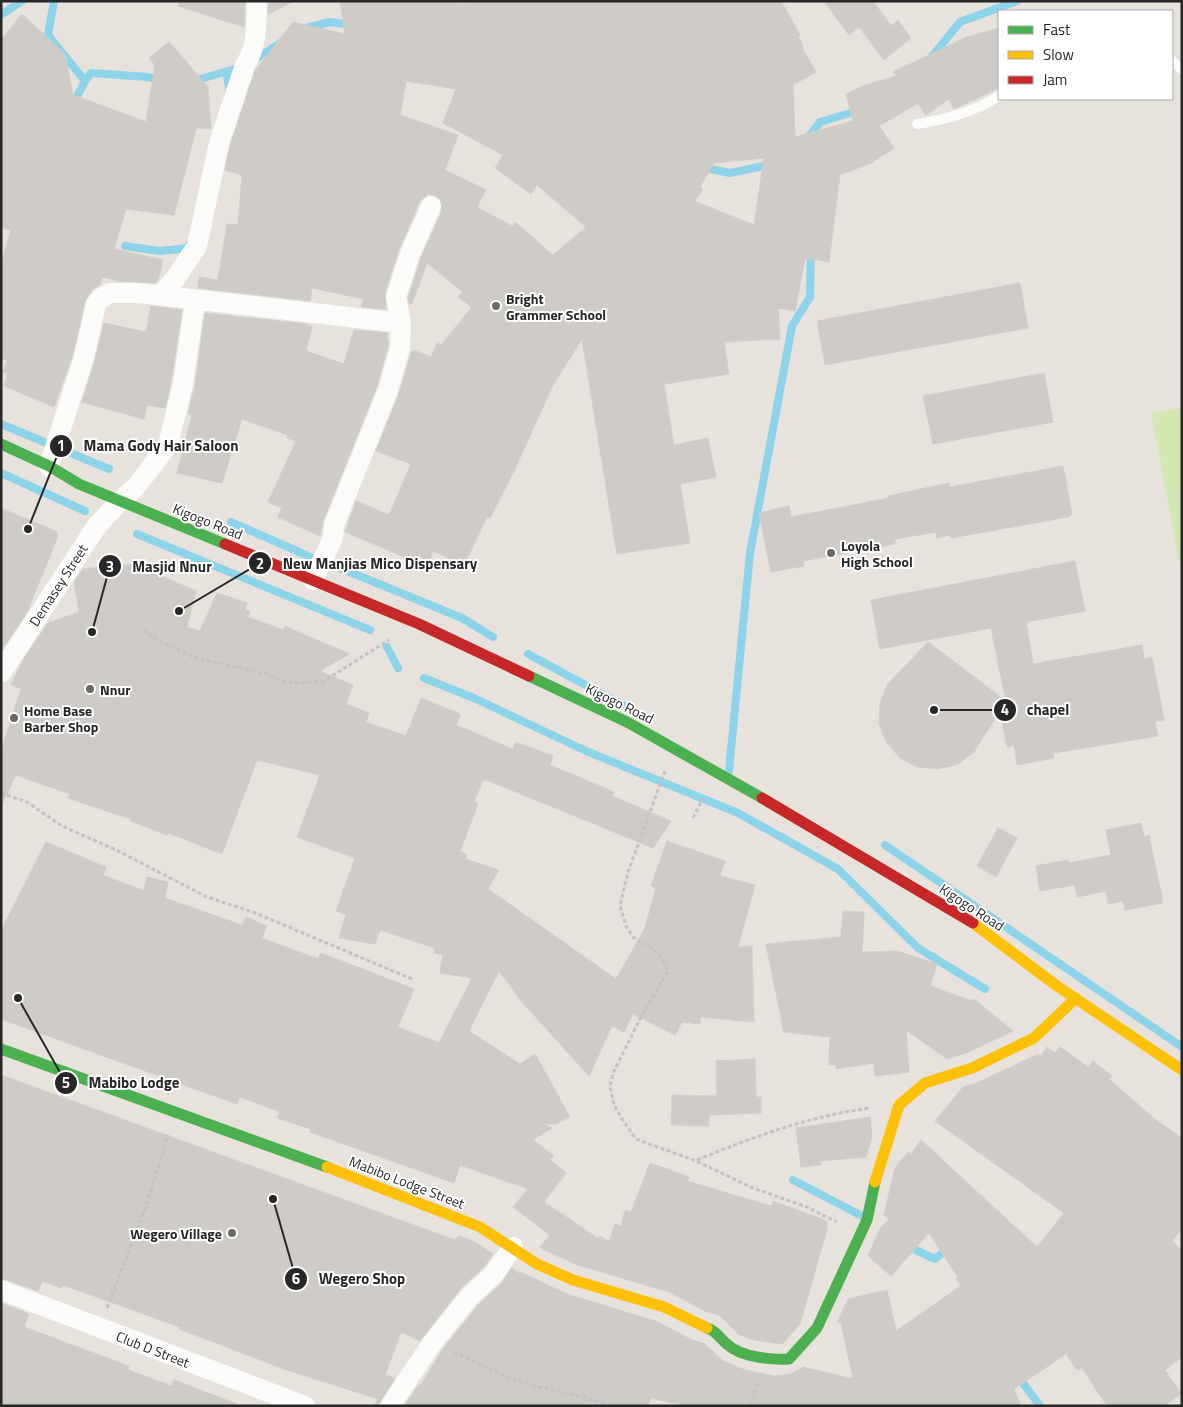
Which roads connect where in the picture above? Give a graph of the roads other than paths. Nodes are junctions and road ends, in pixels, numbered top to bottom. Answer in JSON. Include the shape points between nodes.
{"nodes":[{"id":1,"x":257,"y":1,"type":"edge"},
{"id":2,"x":998,"y":97,"type":"edge"},
{"id":3,"x":917,"y":124,"type":"dead end"},
{"id":4,"x":431,"y":206,"type":"dead end"},
{"id":5,"x":160,"y":295,"type":"junction"},
{"id":6,"x":195,"y":301,"type":"junction"},
{"id":7,"x":401,"y":323,"type":"junction"},
{"id":8,"x":1,"y":444,"type":"edge"},
{"id":9,"x":49,"y":466,"type":"junction"},
{"id":10,"x":120,"y":501,"type":"junction"},
{"id":11,"x":314,"y":580,"type":"junction"},
{"id":12,"x":1,"y":673,"type":"edge"},
{"id":13,"x":1076,"y":998,"type":"junction"},
{"id":14,"x":1,"y":1049,"type":"edge"},
{"id":15,"x":1182,"y":1070,"type":"edge"},
{"id":16,"x":513,"y":1247,"type":"junction"},
{"id":17,"x":1,"y":1290,"type":"edge"},
{"id":18,"x":305,"y":1406,"type":"edge"},
{"id":19,"x":390,"y":1406,"type":"edge"}],
"edges":[{"from":1,"to":5,"type":"street","via":[[256,35],[219,143],[197,246],[176,279]]},
{"from":2,"to":3,"type":"lane","via":[[980,108],[951,119]]},
{"from":4,"to":7,"type":"street","via":[[398,288],[396,305]]},
{"from":5,"to":6,"type":"street"},
{"from":5,"to":9,"type":"street","via":[[110,293],[96,304],[84,357]]},
{"from":6,"to":7,"type":"street"},
{"from":6,"to":10,"type":"street","name":"Demasey Street","via":[[183,384],[168,445],[135,488]]},
{"from":7,"to":11,"type":"street","via":[[400,348],[388,390]]},
{"from":8,"to":9,"type":"street","name":"Kigogo Road"},
{"from":9,"to":10,"type":"street","name":"Kigogo Road"},
{"from":10,"to":11,"type":"street","name":"Kigogo Road"},
{"from":10,"to":12,"type":"street","name":"Demasey Street","via":[[96,527]]},
{"from":11,"to":13,"type":"street","name":"Kigogo Road","via":[[419,624],[627,722],[978,926]]},
{"from":13,"to":15,"type":"street","name":"Kigogo Road"},
{"from":13,"to":16,"type":"street","name":"Mabibo Lodge Street","via":[[1034,1038],[972,1068],[925,1083],[899,1105],[877,1172],[867,1220],[818,1328],[789,1359],[774,1360],[729,1347],[714,1330],[664,1308],[573,1280],[537,1264]]},
{"from":14,"to":16,"type":"street","name":"Mabibo Lodge Street","via":[[175,1110],[449,1215],[480,1227]]},
{"from":16,"to":19,"type":"street","via":[[493,1275],[470,1296],[433,1342]]},
{"from":17,"to":18,"type":"street","name":"Club D Street"}]}
